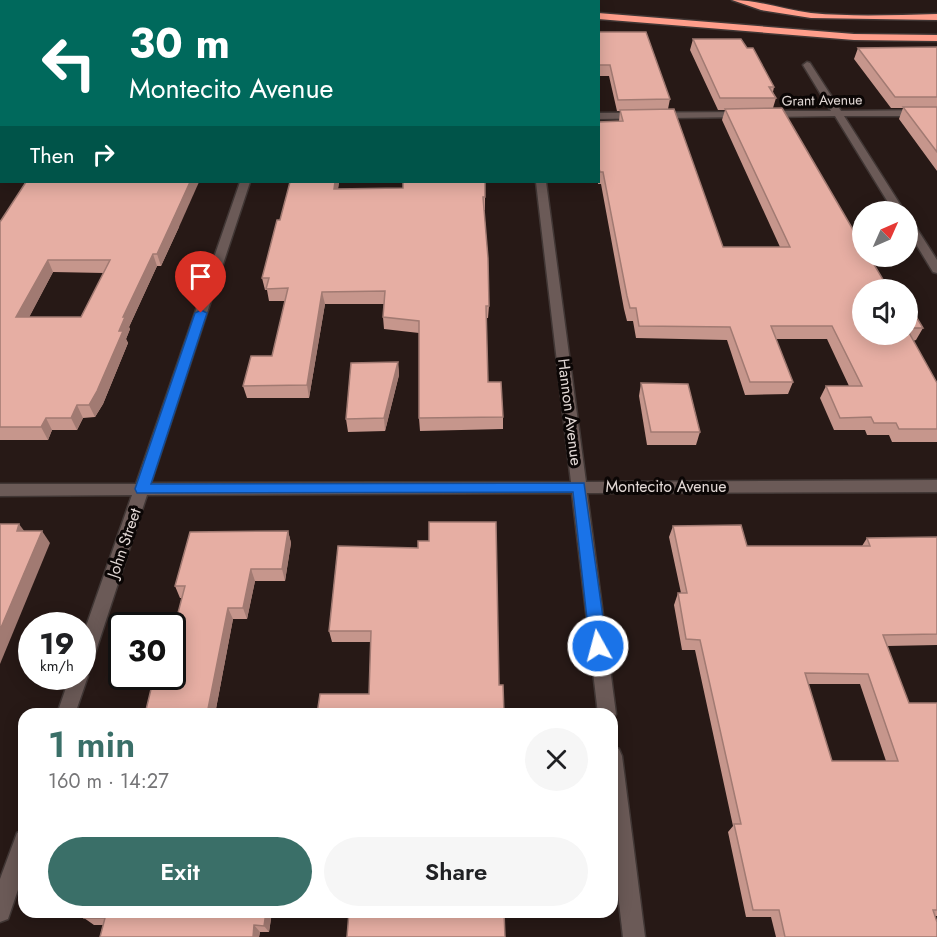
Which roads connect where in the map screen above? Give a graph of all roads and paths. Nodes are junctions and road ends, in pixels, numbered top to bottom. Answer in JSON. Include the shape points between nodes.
{"nodes":[{"id":1,"x":736,"y":0,"type":"edge"},
{"id":2,"x":933,"y":6,"type":"dead end"},
{"id":3,"x":600,"y":16,"type":"edge"},
{"id":4,"x":892,"y":17,"type":"junction"},
{"id":5,"x":937,"y":17,"type":"edge"},
{"id":6,"x":937,"y":38,"type":"edge"},
{"id":7,"x":807,"y":65,"type":"dead end"},
{"id":8,"x":837,"y":113,"type":"junction"},
{"id":9,"x":937,"y":113,"type":"edge"},
{"id":10,"x":748,"y":114,"type":"edge"},
{"id":11,"x":760,"y":114,"type":"edge"},
{"id":12,"x":600,"y":116,"type":"edge"},
{"id":13,"x":245,"y":183,"type":"edge"},
{"id":14,"x":541,"y":183,"type":"edge"},
{"id":15,"x":893,"y":201,"type":"edge"},
{"id":16,"x":918,"y":239,"type":"edge"},
{"id":17,"x":937,"y":269,"type":"edge"},
{"id":18,"x":937,"y":486,"type":"edge"},
{"id":19,"x":579,"y":487,"type":"junction"},
{"id":20,"x":142,"y":489,"type":"junction"},
{"id":21,"x":0,"y":490,"type":"edge"},
{"id":22,"x":96,"y":625,"type":"edge"},
{"id":23,"x":74,"y":690,"type":"edge"},
{"id":24,"x":68,"y":708,"type":"edge"},
{"id":25,"x":606,"y":708,"type":"edge"},
{"id":26,"x":618,"y":805,"type":"edge"},
{"id":27,"x":18,"y":858,"type":"edge"},
{"id":28,"x":0,"y":911,"type":"edge"},
{"id":29,"x":634,"y":937,"type":"edge"}],
"edges":[{"from":1,"to":4,"type":"highway","via":[[778,11]]},
{"from":2,"to":4,"type":"highway"},
{"from":3,"to":6,"type":"highway","via":[[854,37]]},
{"from":4,"to":5,"type":"highway"},
{"from":7,"to":8,"type":"street"},
{"from":8,"to":9,"type":"street","name":"Grant Avenue"},
{"from":8,"to":11,"type":"street","name":"Grant Avenue"},
{"from":8,"to":15,"type":"street"},
{"from":10,"to":12,"type":"street"},
{"from":13,"to":20,"type":"street","name":"John Street"},
{"from":14,"to":19,"type":"street","name":"Hannon Avenue"},
{"from":16,"to":17,"type":"street"},
{"from":18,"to":19,"type":"street","name":"Montecito Avenue"},
{"from":19,"to":20,"type":"street","name":"Montecito Avenue"},
{"from":19,"to":25,"type":"street","name":"Hannon Avenue"},
{"from":20,"to":21,"type":"street","name":"Montecito Avenue"},
{"from":20,"to":22,"type":"street","name":"John Street"},
{"from":23,"to":24,"type":"street"},
{"from":26,"to":29,"type":"street"},
{"from":27,"to":28,"type":"street"}]}
